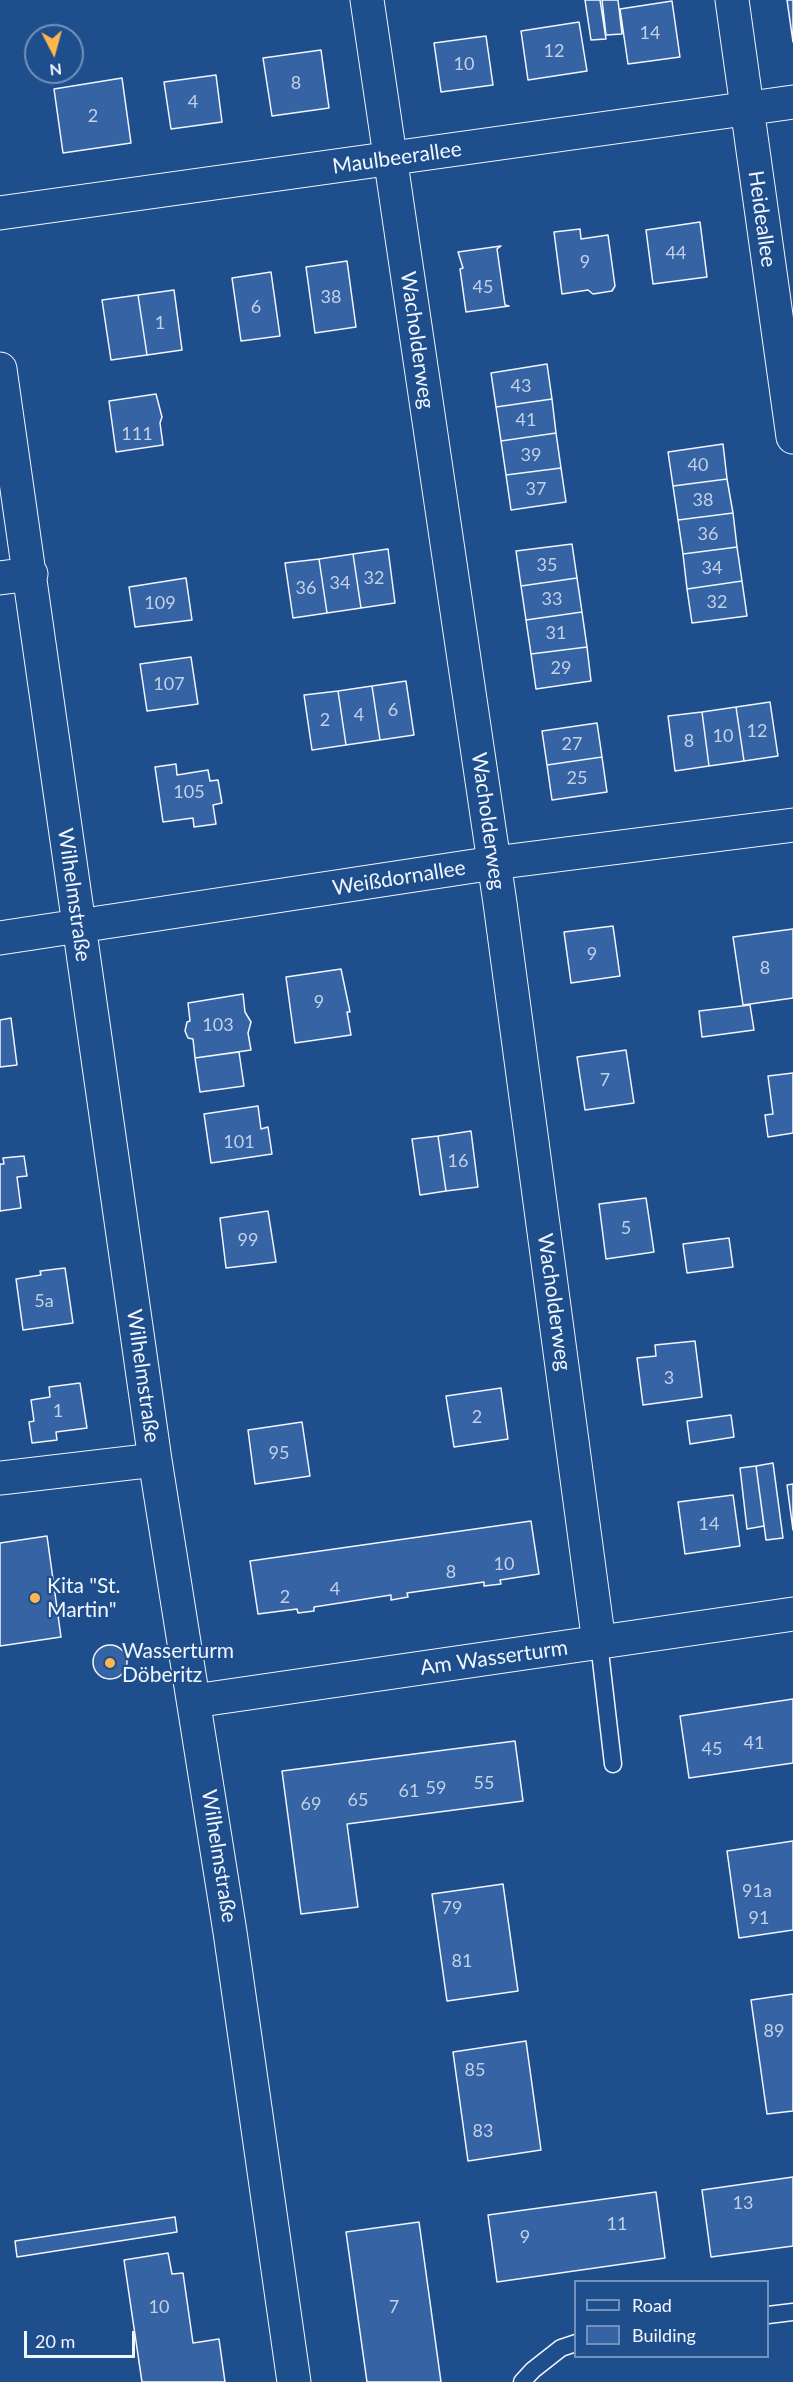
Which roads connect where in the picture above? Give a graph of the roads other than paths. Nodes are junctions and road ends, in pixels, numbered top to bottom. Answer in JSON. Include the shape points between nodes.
{"nodes":[{"id":1,"x":367,"y":0,"type":"edge"},
{"id":2,"x":732,"y":0,"type":"edge"},
{"id":3,"x":793,"y":102,"type":"edge"},
{"id":4,"x":747,"y":109,"type":"junction"},
{"id":5,"x":390,"y":159,"type":"junction"},
{"id":6,"x":0,"y":213,"type":"edge"},
{"id":7,"x":0,"y":369,"type":"edge"},
{"id":8,"x":793,"y":437,"type":"edge"},
{"id":9,"x":15,"y":576,"type":"edge"},
{"id":10,"x":793,"y":825,"type":"edge"},
{"id":11,"x":494,"y":863,"type":"junction"},
{"id":12,"x":78,"y":927,"type":"junction"},
{"id":13,"x":0,"y":938,"type":"edge"},
{"id":14,"x":155,"y":1460,"type":"junction"},
{"id":15,"x":0,"y":1478,"type":"edge"},
{"id":16,"x":793,"y":1614,"type":"edge"},
{"id":17,"x":599,"y":1642,"type":"junction"},
{"id":18,"x":194,"y":1701,"type":"junction"},
{"id":19,"x":613,"y":1764,"type":"dead end"},
{"id":20,"x":793,"y":2312,"type":"edge"},
{"id":21,"x":769,"y":2315,"type":"edge"},
{"id":22,"x":574,"y":2344,"type":"edge"},
{"id":23,"x":294,"y":2382,"type":"edge"},
{"id":24,"x":522,"y":2382,"type":"edge"}],
"edges":[{"from":1,"to":5,"type":"street","name":"Wacholderweg"},
{"from":2,"to":4,"type":"street","name":"Heideallee"},
{"from":3,"to":4,"type":"street","name":"Maulbeerallee"},
{"from":4,"to":5,"type":"street","name":"Maulbeerallee"},
{"from":4,"to":8,"type":"street","name":"Heideallee"},
{"from":5,"to":6,"type":"street","name":"Maulbeerallee"},
{"from":5,"to":11,"type":"street","name":"Wacholderweg"},
{"from":7,"to":9,"type":"street","name":"Wilhelmstraße"},
{"from":9,"to":12,"type":"street","name":"Wilhelmstraße"},
{"from":10,"to":11,"type":"street","name":"Weißdornallee"},
{"from":11,"to":12,"type":"street","name":"Weißdornallee"},
{"from":11,"to":17,"type":"street","name":"Wacholderweg"},
{"from":12,"to":13,"type":"street","name":"Weißdornallee"},
{"from":12,"to":14,"type":"street","name":"Wilhelmstraße"},
{"from":14,"to":15,"type":"street"},
{"from":14,"to":18,"type":"street","name":"Wilhelmstraße"},
{"from":16,"to":17,"type":"street","name":"Am Wasserturm"},
{"from":17,"to":18,"type":"street","name":"Am Wasserturm"},
{"from":17,"to":19,"type":"lane"},
{"from":18,"to":23,"type":"street","name":"Wilhelmstraße"},
{"from":20,"to":21,"type":"lane"},
{"from":22,"to":24,"type":"lane","via":[[561,2348]]}]}
